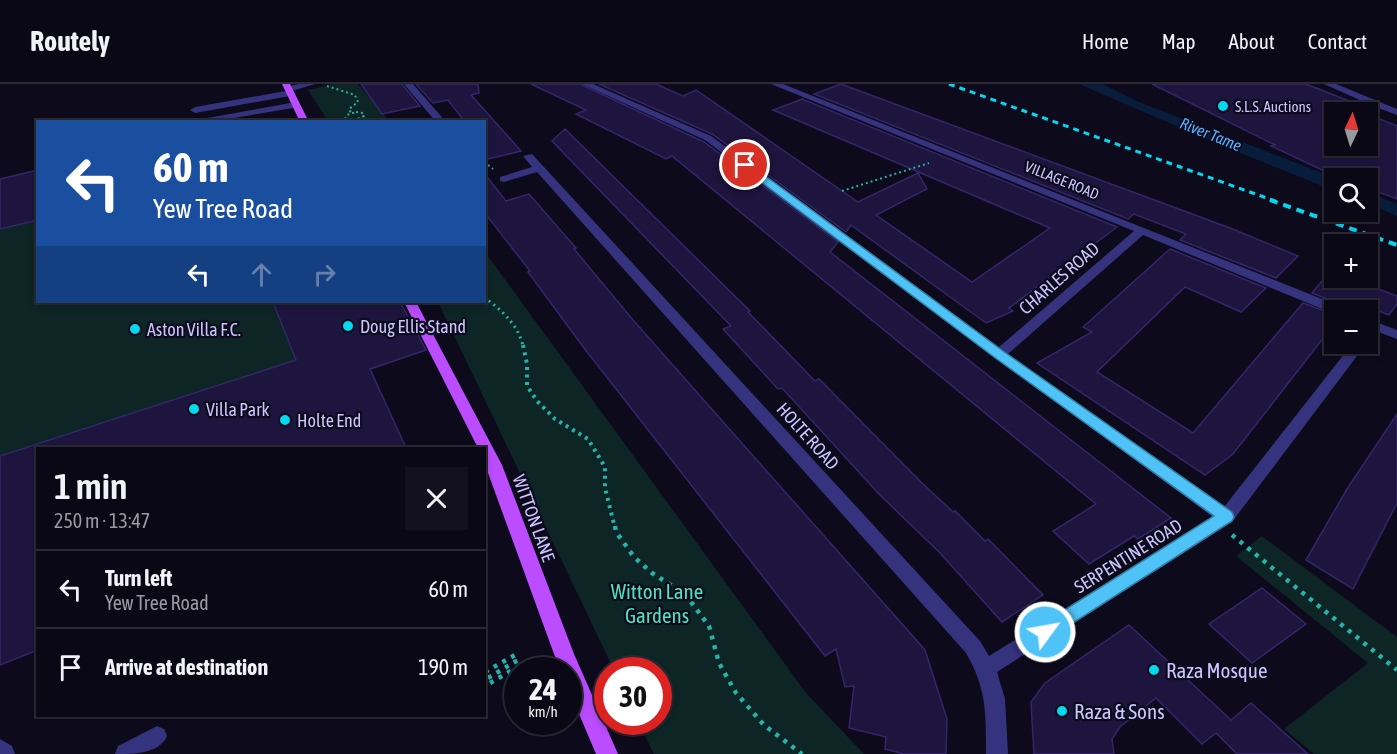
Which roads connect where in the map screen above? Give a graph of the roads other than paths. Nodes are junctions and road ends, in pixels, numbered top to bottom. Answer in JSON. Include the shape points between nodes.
{"nodes":[{"id":1,"x":311,"y":84,"type":"edge"},
{"id":2,"x":408,"y":84,"type":"edge"},
{"id":3,"x":586,"y":84,"type":"edge"},
{"id":4,"x":775,"y":84,"type":"edge"},
{"id":5,"x":1328,"y":84,"type":"edge"},
{"id":6,"x":288,"y":89,"type":"edge"},
{"id":7,"x":296,"y":105,"type":"junction"},
{"id":8,"x":1382,"y":106,"type":"junction"},
{"id":9,"x":1378,"y":107,"type":"edge"},
{"id":10,"x":1397,"y":112,"type":"edge"},
{"id":11,"x":245,"y":114,"type":"junction"},
{"id":12,"x":203,"y":120,"type":"edge"},
{"id":13,"x":304,"y":120,"type":"edge"},
{"id":14,"x":440,"y":120,"type":"edge"},
{"id":15,"x":504,"y":179,"type":"dead end"},
{"id":16,"x":1142,"y":230,"type":"junction"},
{"id":17,"x":411,"y":303,"type":"edge"},
{"id":18,"x":1324,"y":305,"type":"edge"},
{"id":19,"x":1378,"y":329,"type":"edge"},
{"id":20,"x":1397,"y":335,"type":"edge"},
{"id":21,"x":999,"y":354,"type":"junction"},
{"id":22,"x":1351,"y":354,"type":"edge"},
{"id":23,"x":485,"y":447,"type":"edge"},
{"id":24,"x":486,"y":449,"type":"edge"},
{"id":25,"x":1222,"y":520,"type":"junction"},
{"id":26,"x":987,"y":668,"type":"junction"},
{"id":27,"x":157,"y":736,"type":"dead end"},
{"id":28,"x":0,"y":750,"type":"edge"},
{"id":29,"x":4,"y":754,"type":"edge"},
{"id":30,"x":126,"y":754,"type":"edge"},
{"id":31,"x":607,"y":754,"type":"edge"},
{"id":32,"x":997,"y":754,"type":"edge"}],
"edges":[{"from":1,"to":6,"type":"street"},
{"from":2,"to":14,"type":"street"},
{"from":3,"to":21,"type":"street","via":[[708,138]]},
{"from":4,"to":16,"type":"street","name":"VILLAGE ROAD"},
{"from":5,"to":8,"type":"street"},
{"from":6,"to":7,"type":"main road"},
{"from":6,"to":11,"type":"street","via":[[195,110]]},
{"from":7,"to":11,"type":"street"},
{"from":7,"to":13,"type":"main road"},
{"from":8,"to":9,"type":"street"},
{"from":8,"to":10,"type":"street"},
{"from":11,"to":12,"type":"street"},
{"from":15,"to":26,"type":"street","name":"HOLTE ROAD","via":[[533,162],[973,647]]},
{"from":16,"to":18,"type":"street","name":"VILLAGE ROAD"},
{"from":16,"to":21,"type":"street","name":"CHARLES ROAD"},
{"from":17,"to":23,"type":"main road","name":"WITTON LANE"},
{"from":19,"to":20,"type":"street"},
{"from":21,"to":25,"type":"street"},
{"from":22,"to":25,"type":"street","name":"SERPENTINE ROAD"},
{"from":24,"to":31,"type":"main road","name":"WITTON LANE","via":[[564,654]]},
{"from":25,"to":26,"type":"street","name":"SERPENTINE ROAD"},
{"from":26,"to":32,"type":"street","name":"HOLTE ROAD","via":[[996,690]]},
{"from":27,"to":30,"type":"street"},
{"from":28,"to":29,"type":"street"}]}
